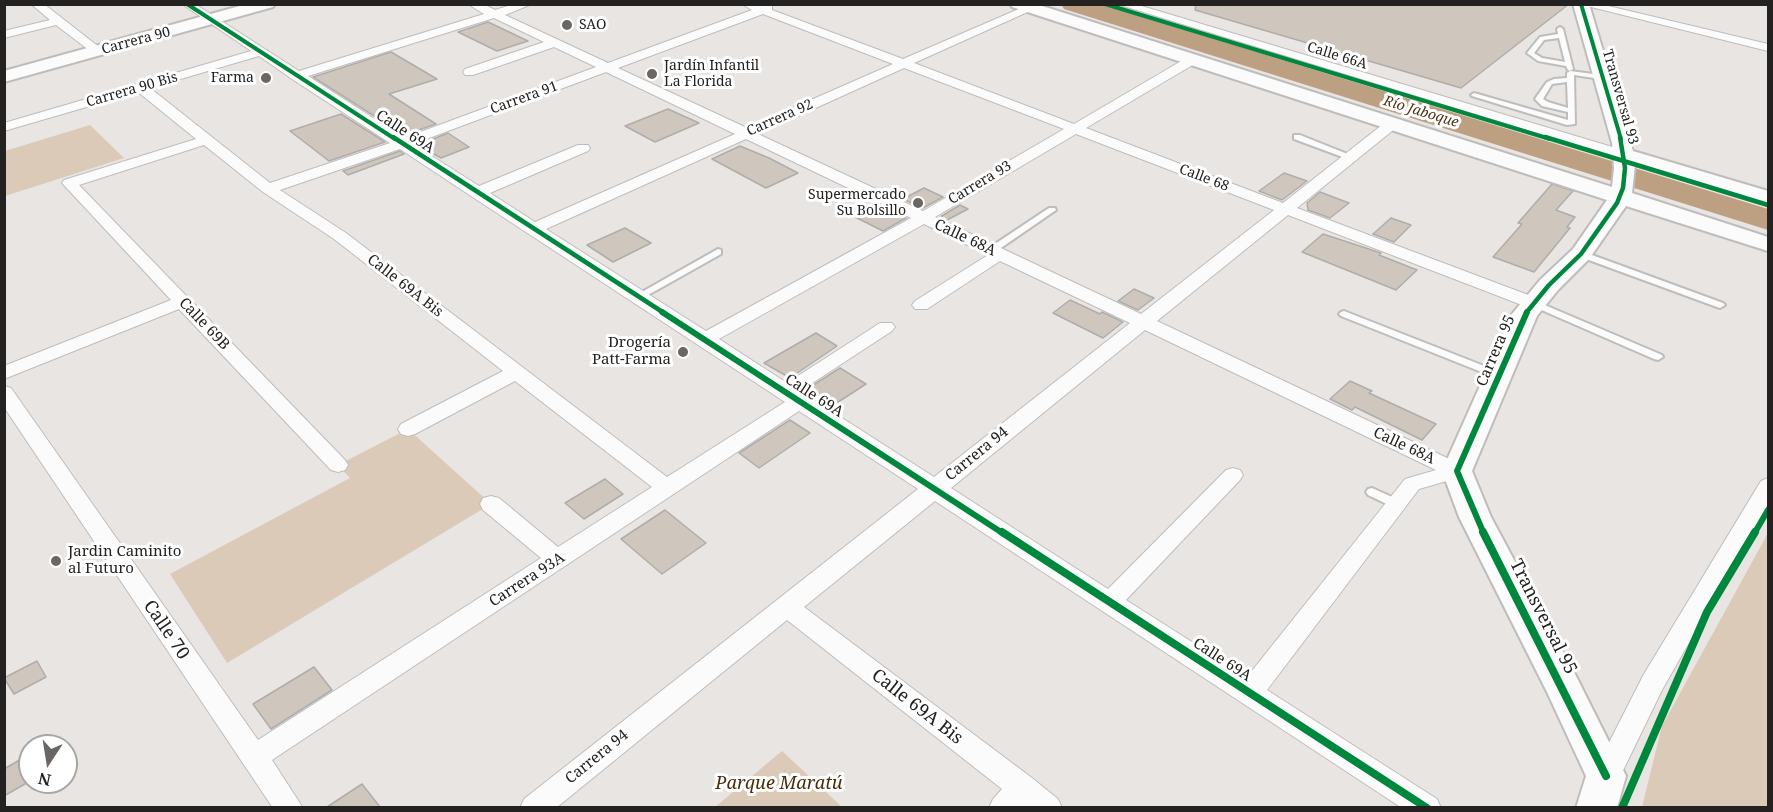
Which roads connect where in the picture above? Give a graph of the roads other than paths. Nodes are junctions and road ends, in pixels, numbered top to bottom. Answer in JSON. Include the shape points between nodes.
{"nodes":[{"id":1,"x":36,"y":4,"type":"edge"},
{"id":2,"x":187,"y":4,"type":"edge"},
{"id":3,"x":267,"y":4,"type":"edge"},
{"id":4,"x":473,"y":4,"type":"edge"},
{"id":5,"x":527,"y":4,"type":"edge"},
{"id":6,"x":747,"y":4,"type":"edge"},
{"id":7,"x":780,"y":4,"type":"edge"},
{"id":8,"x":1122,"y":4,"type":"edge"},
{"id":9,"x":1582,"y":4,"type":"edge"},
{"id":10,"x":1023,"y":6,"type":"edge"},
{"id":11,"x":763,"y":10,"type":"junction"},
{"id":12,"x":494,"y":15,"type":"junction"},
{"id":13,"x":210,"y":20,"type":"junction"},
{"id":14,"x":58,"y":21,"type":"junction"},
{"id":15,"x":4,"y":35,"type":"edge"},
{"id":16,"x":554,"y":43,"type":"junction"},
{"id":17,"x":1768,"y":48,"type":"edge"},
{"id":18,"x":98,"y":51,"type":"junction"},
{"id":19,"x":259,"y":52,"type":"junction"},
{"id":20,"x":1192,"y":60,"type":"junction"},
{"id":21,"x":903,"y":64,"type":"junction"},
{"id":22,"x":606,"y":68,"type":"junction"},
{"id":23,"x":469,"y":72,"type":"dead end"},
{"id":24,"x":1570,"y":73,"type":"junction"},
{"id":25,"x":4,"y":76,"type":"edge"},
{"id":26,"x":296,"y":76,"type":"junction"},
{"id":27,"x":1601,"y":77,"type":"junction"},
{"id":28,"x":140,"y":87,"type":"junction"},
{"id":29,"x":1474,"y":95,"type":"dead end"},
{"id":30,"x":1572,"y":111,"type":"junction"},
{"id":31,"x":1556,"y":120,"type":"junction"},
{"id":32,"x":1392,"y":124,"type":"junction"},
{"id":33,"x":4,"y":127,"type":"edge"},
{"id":34,"x":1073,"y":129,"type":"junction"},
{"id":35,"x":1545,"y":131,"type":"junction"},
{"id":36,"x":746,"y":134,"type":"junction"},
{"id":37,"x":1297,"y":137,"type":"dead end"},
{"id":38,"x":206,"y":140,"type":"junction"},
{"id":39,"x":400,"y":144,"type":"junction"},
{"id":40,"x":583,"y":148,"type":"dead end"},
{"id":41,"x":1351,"y":157,"type":"junction"},
{"id":42,"x":1623,"y":177,"type":"junction"},
{"id":43,"x":268,"y":189,"type":"junction"},
{"id":44,"x":476,"y":193,"type":"junction"},
{"id":45,"x":1768,"y":198,"type":"edge"},
{"id":46,"x":1284,"y":209,"type":"junction"},
{"id":47,"x":1052,"y":210,"type":"dead end"},
{"id":48,"x":923,"y":218,"type":"junction"},
{"id":49,"x":533,"y":229,"type":"junction"},
{"id":50,"x":1768,"y":244,"type":"edge"},
{"id":51,"x":718,"y":252,"type":"dead end"},
{"id":52,"x":996,"y":252,"type":"junction"},
{"id":53,"x":1581,"y":254,"type":"junction"},
{"id":54,"x":638,"y":297,"type":"junction"},
{"id":55,"x":183,"y":302,"type":"junction"},
{"id":56,"x":1533,"y":303,"type":"junction"},
{"id":57,"x":921,"y":305,"type":"dead end"},
{"id":58,"x":1720,"y":305,"type":"dead end"},
{"id":59,"x":1344,"y":314,"type":"dead end"},
{"id":60,"x":1143,"y":322,"type":"junction"},
{"id":61,"x":886,"y":327,"type":"dead end"},
{"id":62,"x":705,"y":340,"type":"junction"},
{"id":63,"x":1658,"y":357,"type":"dead end"},
{"id":64,"x":517,"y":372,"type":"junction"},
{"id":65,"x":4,"y":373,"type":"edge"},
{"id":66,"x":1498,"y":376,"type":"junction"},
{"id":67,"x":4,"y":392,"type":"edge"},
{"id":68,"x":793,"y":397,"type":"junction"},
{"id":69,"x":408,"y":429,"type":"dead end"},
{"id":70,"x":338,"y":465,"type":"dead end"},
{"id":71,"x":1457,"y":471,"type":"junction"},
{"id":72,"x":1233,"y":475,"type":"dead end"},
{"id":73,"x":1768,"y":486,"type":"edge"},
{"id":74,"x":934,"y":488,"type":"junction"},
{"id":75,"x":668,"y":489,"type":"junction"},
{"id":76,"x":1372,"y":492,"type":"dead end"},
{"id":77,"x":491,"y":504,"type":"dead end"},
{"id":78,"x":1397,"y":504,"type":"junction"},
{"id":79,"x":557,"y":560,"type":"junction"},
{"id":80,"x":1110,"y":602,"type":"junction"},
{"id":81,"x":786,"y":606,"type":"junction"},
{"id":82,"x":1250,"y":693,"type":"junction"},
{"id":83,"x":253,"y":758,"type":"junction"},
{"id":84,"x":1022,"y":787,"type":"junction"},
{"id":85,"x":1601,"y":791,"type":"edge"},
{"id":86,"x":289,"y":807,"type":"edge"},
{"id":87,"x":534,"y":807,"type":"edge"},
{"id":88,"x":1003,"y":807,"type":"edge"},
{"id":89,"x":1048,"y":807,"type":"edge"},
{"id":90,"x":1427,"y":807,"type":"edge"}],
"edges":[{"from":1,"to":14,"type":"street"},
{"from":2,"to":13,"type":"street","name":"Calle 69A"},
{"from":3,"to":13,"type":"street","name":"Carrera 90"},
{"from":4,"to":12,"type":"street","name":"Calle 68A"},
{"from":5,"to":12,"type":"street"},
{"from":6,"to":11,"type":"street","name":"Calle 68"},
{"from":7,"to":11,"type":"street","name":"Carrera 91"},
{"from":8,"to":35,"type":"street","name":"Calle 66A"},
{"from":9,"to":17,"type":"street"},
{"from":9,"to":27,"type":"street","name":"Transversal 93"},
{"from":10,"to":20,"type":"street","name":"Calle 66A"},
{"from":10,"to":21,"type":"street","name":"Carrera 92"},
{"from":11,"to":21,"type":"street","name":"Calle 68"},
{"from":11,"to":22,"type":"street","name":"Carrera 91"},
{"from":12,"to":16,"type":"street","name":"Calle 68A"},
{"from":12,"to":26,"type":"street"},
{"from":13,"to":18,"type":"street","name":"Carrera 90"},
{"from":13,"to":19,"type":"street","name":"Calle 69A"},
{"from":14,"to":15,"type":"street"},
{"from":14,"to":18,"type":"street"},
{"from":16,"to":22,"type":"street","name":"Calle 68A"},
{"from":16,"to":23,"type":"street"},
{"from":18,"to":25,"type":"street","name":"Carrera 90"},
{"from":19,"to":26,"type":"street","name":"Calle 69A"},
{"from":19,"to":28,"type":"street","name":"Carrera 90 Bis"},
{"from":20,"to":32,"type":"street","name":"Calle 66A"},
{"from":20,"to":34,"type":"street","name":"Carrera 93"},
{"from":21,"to":34,"type":"street","name":"Calle 68"},
{"from":21,"to":36,"type":"street","name":"Carrera 92"},
{"from":22,"to":36,"type":"street","name":"Calle 68A"},
{"from":22,"to":39,"type":"street","name":"Carrera 91"},
{"from":24,"to":24,"type":"lane","via":[[1530,53],[1542,38],[1561,33]]},
{"from":24,"to":27,"type":"lane"},
{"from":24,"to":30,"type":"lane"},
{"from":24,"to":30,"type":"lane","via":[[1549,83],[1539,99]]},
{"from":26,"to":39,"type":"street","name":"Calle 69A"},
{"from":27,"to":42,"type":"street","name":"Transversal 93"},
{"from":28,"to":33,"type":"street","name":"Carrera 90 Bis"},
{"from":28,"to":38,"type":"street","name":"Calle 69A Bis"},
{"from":29,"to":31,"type":"lane"},
{"from":30,"to":31,"type":"lane","via":[[1572,122]]},
{"from":31,"to":35,"type":"lane"},
{"from":32,"to":41,"type":"street","name":"Carrera 94"},
{"from":32,"to":42,"type":"street","name":"Calle 66A"},
{"from":34,"to":46,"type":"street","name":"Calle 68"},
{"from":34,"to":48,"type":"street","name":"Carrera 93"},
{"from":35,"to":42,"type":"street","name":"Calle 66A"},
{"from":36,"to":48,"type":"street","name":"Calle 68A"},
{"from":36,"to":49,"type":"street","name":"Carrera 92"},
{"from":37,"to":41,"type":"lane"},
{"from":38,"to":43,"type":"street","name":"Calle 69A Bis"},
{"from":38,"to":55,"type":"street","name":"Calle 69B","via":[[69,183]]},
{"from":39,"to":43,"type":"street","name":"Carrera 91"},
{"from":39,"to":44,"type":"street","name":"Calle 69A"},
{"from":40,"to":44,"type":"street"},
{"from":41,"to":46,"type":"street","name":"Carrera 94"},
{"from":42,"to":45,"type":"street","name":"Calle 66A"},
{"from":42,"to":50,"type":"street","name":"Calle 66A"},
{"from":42,"to":53,"type":"street","name":"Carrera 95"},
{"from":43,"to":64,"type":"street","name":"Calle 69A Bis","via":[[340,236]]},
{"from":44,"to":49,"type":"street","name":"Calle 69A"},
{"from":46,"to":56,"type":"street","name":"Calle 68"},
{"from":46,"to":60,"type":"street","name":"Carrera 94"},
{"from":47,"to":52,"type":"lane"},
{"from":48,"to":52,"type":"street","name":"Calle 68A"},
{"from":48,"to":62,"type":"street","name":"Carrera 93"},
{"from":49,"to":54,"type":"street","name":"Calle 69A"},
{"from":51,"to":54,"type":"lane"},
{"from":52,"to":57,"type":"street"},
{"from":52,"to":60,"type":"street","name":"Calle 68A"},
{"from":53,"to":56,"type":"street","name":"Carrera 95"},
{"from":53,"to":58,"type":"lane"},
{"from":54,"to":62,"type":"street","name":"Calle 69A"},
{"from":55,"to":65,"type":"street"},
{"from":55,"to":70,"type":"street","name":"Calle 69B"},
{"from":56,"to":63,"type":"lane","name":"Calle 68"},
{"from":56,"to":66,"type":"street","name":"Carrera 95"},
{"from":59,"to":66,"type":"lane"},
{"from":60,"to":71,"type":"street","name":"Calle 68A"},
{"from":60,"to":74,"type":"street","name":"Carrera 94"},
{"from":61,"to":68,"type":"street","name":"Carrera 93A"},
{"from":62,"to":68,"type":"street","name":"Calle 69A"},
{"from":64,"to":69,"type":"street"},
{"from":64,"to":75,"type":"street","name":"Calle 69A Bis"},
{"from":66,"to":71,"type":"street","name":"Carrera 95"},
{"from":67,"to":83,"type":"street","name":"Calle 70"},
{"from":68,"to":74,"type":"street","name":"Calle 69A"},
{"from":68,"to":75,"type":"street","name":"Carrera 93A"},
{"from":71,"to":78,"type":"street","via":[[1412,484]]},
{"from":71,"to":85,"type":"street","name":"Transversal 95","via":[[1475,517],[1563,687]]},
{"from":72,"to":80,"type":"street"},
{"from":73,"to":85,"type":"street","via":[[1653,682]]},
{"from":74,"to":80,"type":"street","name":"Calle 69A"},
{"from":74,"to":81,"type":"street","name":"Carrera 94"},
{"from":75,"to":79,"type":"street","name":"Carrera 93A"},
{"from":76,"to":78,"type":"lane"},
{"from":77,"to":79,"type":"street"},
{"from":78,"to":82,"type":"street"},
{"from":79,"to":83,"type":"street","name":"Carrera 93A"},
{"from":80,"to":82,"type":"street","name":"Calle 69A"},
{"from":81,"to":84,"type":"street","name":"Calle 69A Bis"},
{"from":81,"to":87,"type":"street","name":"Carrera 94"},
{"from":82,"to":90,"type":"street","name":"Calle 69A"},
{"from":83,"to":86,"type":"street","name":"Calle 70"},
{"from":84,"to":88,"type":"street"},
{"from":84,"to":89,"type":"street","name":"Calle 69A Bis"}]}
